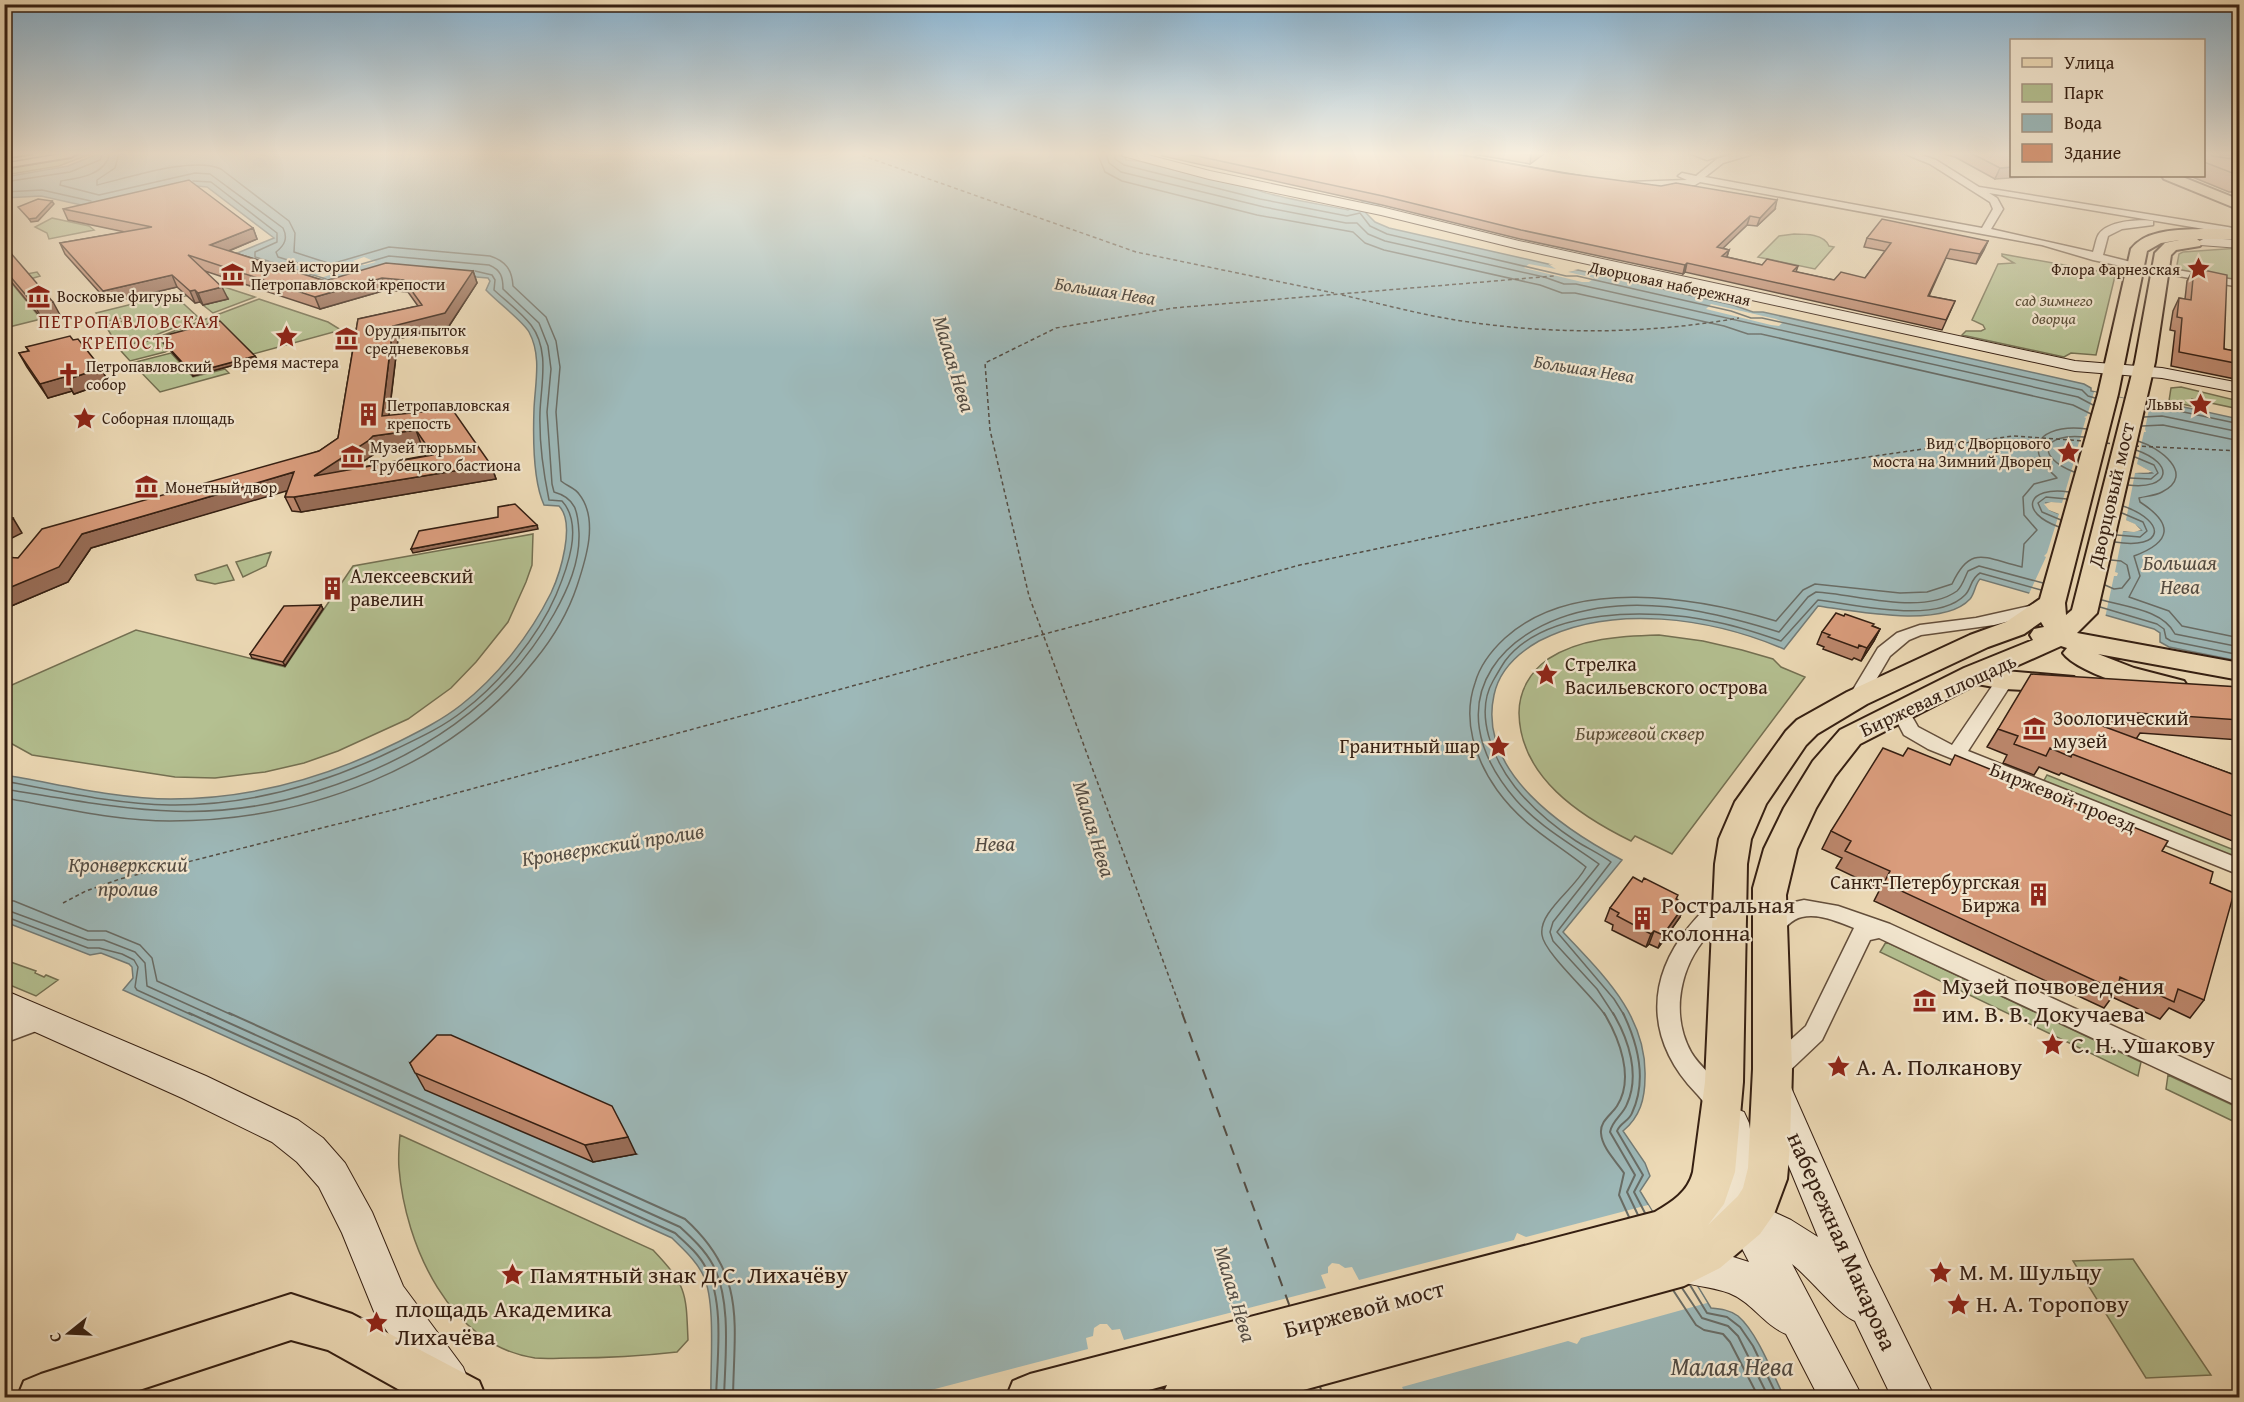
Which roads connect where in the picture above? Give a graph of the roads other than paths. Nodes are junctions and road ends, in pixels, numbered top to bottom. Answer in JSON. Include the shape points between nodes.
{"nodes":[{"id":1,"x":1409,"y":218,"type":"edge"},
{"id":2,"x":1915,"y":218,"type":"edge"},
{"id":3,"x":1992,"y":218,"type":"edge"},
{"id":4,"x":2162,"y":218,"type":"edge"},
{"id":5,"x":2184,"y":222,"type":"junction"},
{"id":6,"x":1984,"y":231,"type":"junction"},
{"id":7,"x":2240,"y":233,"type":"edge"},
{"id":8,"x":2240,"y":242,"type":"edge"},
{"id":9,"x":2097,"y":258,"type":"junction"},
{"id":10,"x":2135,"y":266,"type":"junction"},
{"id":11,"x":2160,"y":270,"type":"junction"},
{"id":12,"x":2240,"y":284,"type":"edge"},
{"id":13,"x":2111,"y":380,"type":"junction"},
{"id":14,"x":2139,"y":383,"type":"junction"},
{"id":15,"x":2240,"y":388,"type":"edge"},
{"id":16,"x":2240,"y":394,"type":"edge"},
{"id":17,"x":2049,"y":605,"type":"junction"},
{"id":18,"x":2084,"y":613,"type":"junction"},
{"id":19,"x":1986,"y":622,"type":"junction"},
{"id":20,"x":2015,"y":628,"type":"junction"},
{"id":21,"x":2055,"y":639,"type":"junction"},
{"id":22,"x":2139,"y":652,"type":"junction"},
{"id":23,"x":2240,"y":672,"type":"edge"},
{"id":24,"x":1974,"y":674,"type":"junction"},
{"id":25,"x":2005,"y":680,"type":"junction"},
{"id":26,"x":2174,"y":687,"type":"junction"},
{"id":27,"x":2240,"y":692,"type":"edge"},
{"id":28,"x":1857,"y":698,"type":"junction"},
{"id":29,"x":1900,"y":710,"type":"junction"},
{"id":30,"x":1956,"y":754,"type":"junction"},
{"id":31,"x":2240,"y":868,"type":"edge"},
{"id":32,"x":1731,"y":901,"type":"junction"},
{"id":33,"x":1772,"y":927,"type":"junction"},
{"id":34,"x":1882,"y":930,"type":"junction"},
{"id":35,"x":16,"y":1019,"type":"edge"},
{"id":36,"x":1772,"y":1078,"type":"junction"},
{"id":37,"x":1723,"y":1092,"type":"junction"},
{"id":38,"x":2240,"y":1096,"type":"edge"},
{"id":39,"x":1746,"y":1218,"type":"junction"},
{"id":40,"x":1679,"y":1237,"type":"junction"},
{"id":41,"x":1881,"y":1329,"type":"junction"},
{"id":42,"x":1807,"y":1333,"type":"junction"},
{"id":43,"x":458,"y":1395,"type":"edge"},
{"id":44,"x":41,"y":1398,"type":"edge"},
{"id":45,"x":1030,"y":1398,"type":"edge"},
{"id":46,"x":1185,"y":1398,"type":"edge"},
{"id":47,"x":1842,"y":1398,"type":"edge"},
{"id":48,"x":1914,"y":1398,"type":"edge"}],
"edges":[{"from":1,"to":13,"type":"main road","name":"Дворцовая набережная","via":[[2075,366]]},
{"from":2,"to":6,"type":"street"},
{"from":3,"to":6,"type":"street"},
{"from":4,"to":5,"type":"street"},
{"from":5,"to":7,"type":"street"},
{"from":5,"to":9,"type":"street","via":[[2110,230],[2103,235]]},
{"from":6,"to":9,"type":"street","via":[[2043,242]]},
{"from":7,"to":10,"type":"main road","name":"Дворцовый мост","via":[[2149,241],[2139,249]]},
{"from":8,"to":11,"type":"main road","via":[[2168,248]]},
{"from":9,"to":10,"type":"street"},
{"from":10,"to":13,"type":"main road","name":"Дворцовый мост"},
{"from":11,"to":12,"type":"street"},
{"from":11,"to":14,"type":"main road","name":"Дворцовый мост"},
{"from":13,"to":14,"type":"main road","name":"Дворцовая набережная"},
{"from":13,"to":17,"type":"main road","name":"Дворцовый мост"},
{"from":14,"to":15,"type":"main road"},
{"from":14,"to":16,"type":"main road","via":[[2183,383]]},
{"from":14,"to":18,"type":"main road","name":"Дворцовый мост"},
{"from":17,"to":19,"type":"street","name":"Биржевая площадь"},
{"from":17,"to":20,"type":"main road","name":"Биржевая площадь"},
{"from":17,"to":21,"type":"main road","name":"Дворцовый мост"},
{"from":18,"to":21,"type":"main road","name":"Биржевая площадь"},
{"from":18,"to":22,"type":"main road","via":[[2100,632]]},
{"from":19,"to":20,"type":"street"},
{"from":19,"to":28,"type":"street","name":"Биржевая площадь","via":[[1917,631],[1893,642]]},
{"from":20,"to":21,"type":"main road","name":"Биржевая площадь"},
{"from":20,"to":28,"type":"main road","name":"Биржевая площадь"},
{"from":21,"to":22,"type":"main road"},
{"from":21,"to":24,"type":"main road","name":"Биржевая площадь"},
{"from":21,"to":26,"type":"main road","via":[[2100,667]]},
{"from":22,"to":23,"type":"main road"},
{"from":24,"to":25,"type":"main road"},
{"from":24,"to":29,"type":"main road","name":"Биржевая площадь"},
{"from":25,"to":26,"type":"main road"},
{"from":25,"to":30,"type":"street","name":"Биржевая площадь"},
{"from":26,"to":27,"type":"main road"},
{"from":28,"to":32,"type":"main road","name":"Биржевая площадь","via":[[1802,732],[1751,802],[1736,839]]},
{"from":29,"to":30,"type":"street","name":"Биржевой проезд","via":[[1911,731]]},
{"from":29,"to":33,"type":"main road","name":"Биржевая площадь","via":[[1863,729],[1842,746],[1791,824],[1770,891]]},
{"from":30,"to":31,"type":"street","name":"Биржевой проезд"},
{"from":32,"to":37,"type":"main road","name":"Биржевая площадь"},
{"from":32,"to":37,"type":"street","via":[[1698,930],[1673,969],[1667,1005],[1673,1041],[1685,1063]]},
{"from":33,"to":34,"type":"street","via":[[1793,911],[1808,908]]},
{"from":33,"to":36,"type":"main road","name":"Биржевая площадь"},
{"from":34,"to":36,"type":"street","via":[[1862,934],[1814,1033]]},
{"from":34,"to":38,"type":"street"},
{"from":35,"to":43,"type":"main road","via":[[194,1087],[275,1126],[310,1150],[332,1175],[389,1300]]},
{"from":36,"to":39,"type":"main road","name":"Биржевая площадь","via":[[1765,1185]]},
{"from":36,"to":41,"type":"main road","name":"набережная Макарова","via":[[1855,1278]]},
{"from":37,"to":39,"type":"main road"},
{"from":37,"to":40,"type":"main road","name":"Биржевая площадь","via":[[1709,1190]]},
{"from":39,"to":40,"type":"main road","name":"Биржевая площадь","via":[[1707,1252]]},
{"from":39,"to":41,"type":"main road","via":[[1817,1258]]},
{"from":39,"to":42,"type":"main road"},
{"from":40,"to":42,"type":"main road","via":[[1724,1271],[1744,1278],[1770,1296]]},
{"from":40,"to":45,"type":"main road","name":"Биржевой мост"},
{"from":40,"to":46,"type":"main road","name":"Биржевой мост"},
{"from":41,"to":48,"type":"main road","name":"набережная Макарова"},
{"from":42,"to":47,"type":"main road"},
{"from":43,"to":44,"type":"main road","via":[[336,1330],[291,1317]]}]}
